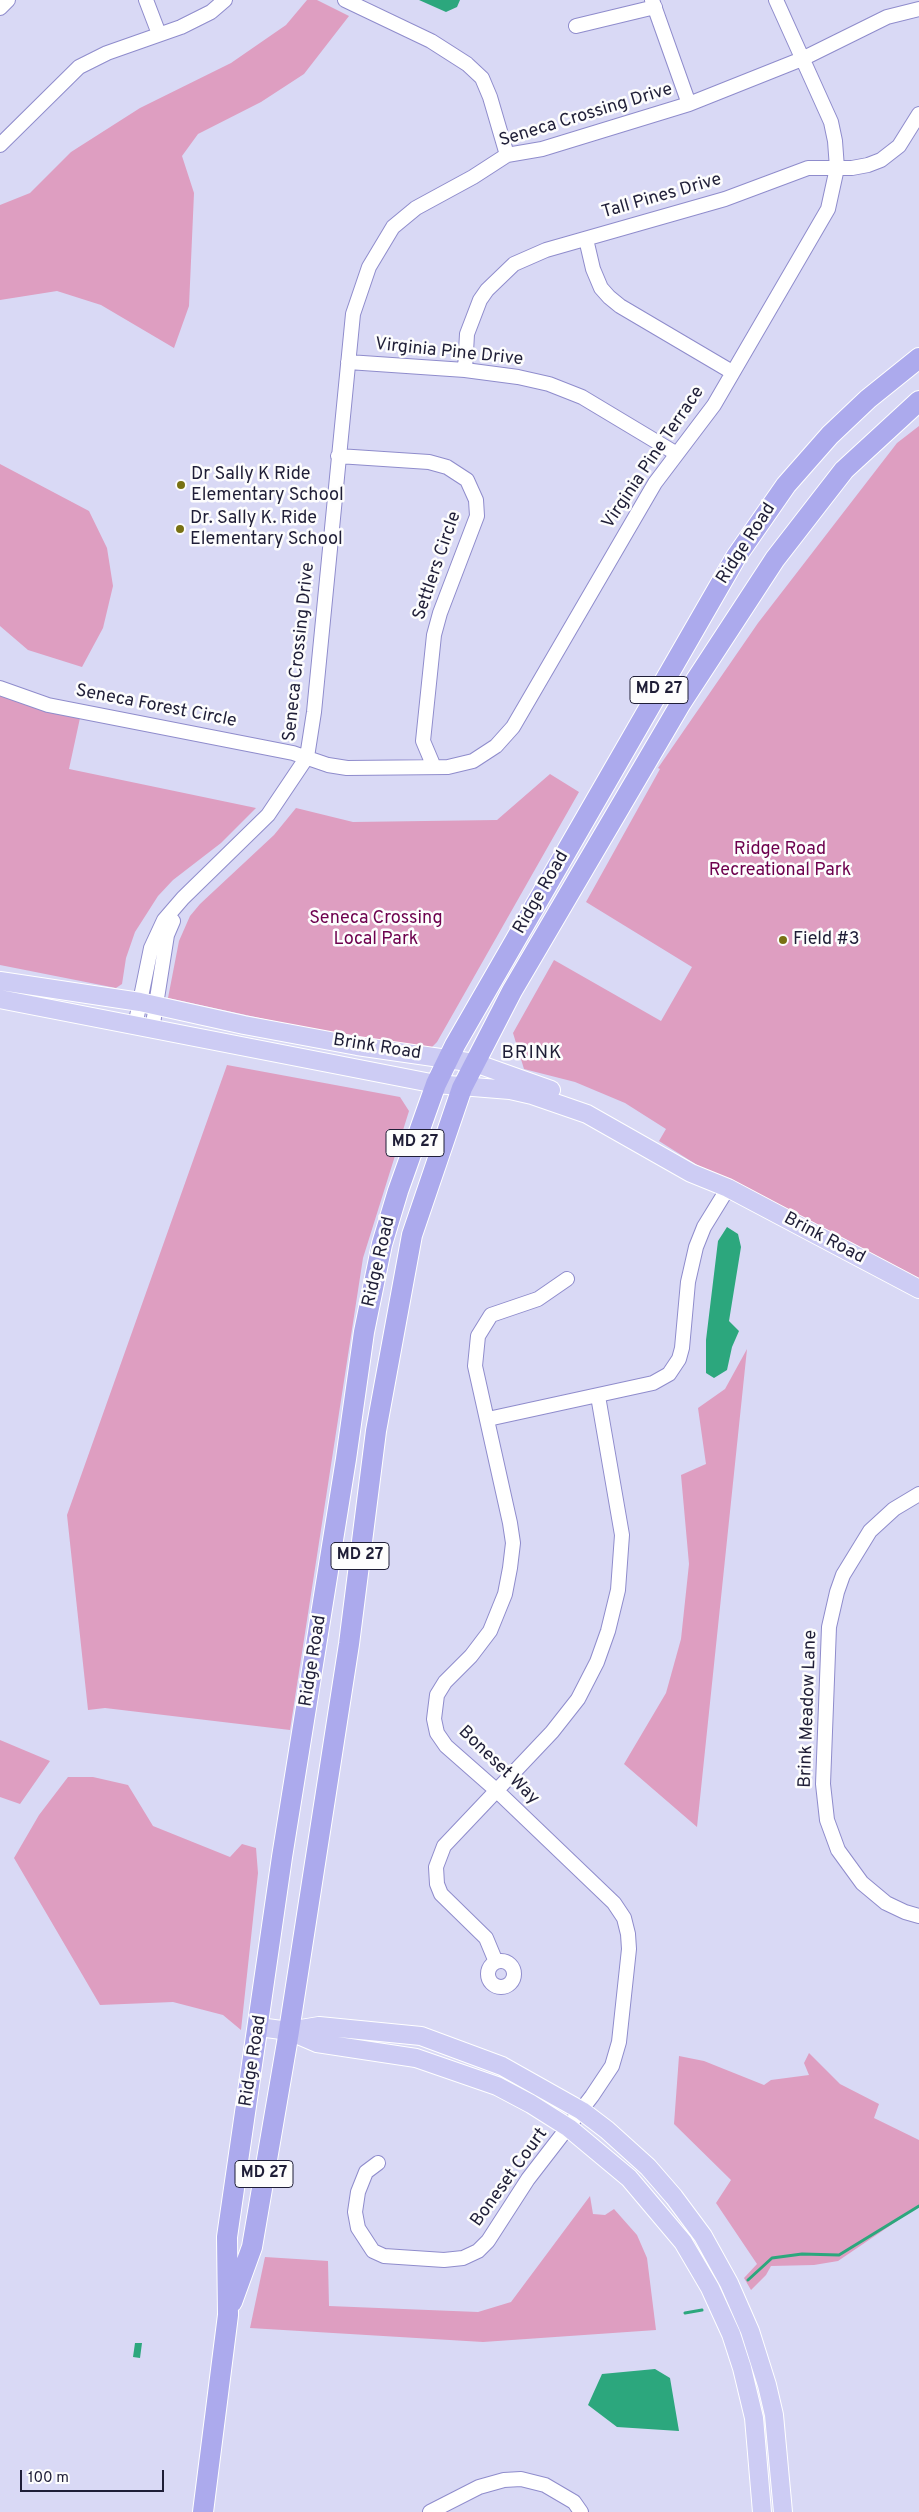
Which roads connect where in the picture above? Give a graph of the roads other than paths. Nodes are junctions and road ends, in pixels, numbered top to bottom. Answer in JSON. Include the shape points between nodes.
{"nodes":[{"id":1,"x":8,"y":0,"type":"edge"},
{"id":2,"x":146,"y":0,"type":"edge"},
{"id":3,"x":225,"y":0,"type":"edge"},
{"id":4,"x":345,"y":0,"type":"edge"},
{"id":5,"x":776,"y":0,"type":"edge"},
{"id":6,"x":654,"y":4,"type":"edge"},
{"id":7,"x":0,"y":8,"type":"edge"},
{"id":8,"x":919,"y":9,"type":"edge"},
{"id":9,"x":576,"y":26,"type":"dead end"},
{"id":10,"x":159,"y":34,"type":"junction"},
{"id":11,"x":802,"y":58,"type":"junction"},
{"id":12,"x":689,"y":104,"type":"junction"},
{"id":13,"x":919,"y":114,"type":"edge"},
{"id":14,"x":0,"y":145,"type":"edge"},
{"id":15,"x":507,"y":155,"type":"junction"},
{"id":16,"x":837,"y":168,"type":"junction"},
{"id":17,"x":586,"y":239,"type":"junction"},
{"id":18,"x":919,"y":358,"type":"edge"},
{"id":19,"x":348,"y":362,"type":"junction"},
{"id":20,"x":465,"y":370,"type":"junction"},
{"id":21,"x":732,"y":372,"type":"junction"},
{"id":22,"x":919,"y":401,"type":"edge"},
{"id":23,"x":677,"y":454,"type":"junction"},
{"id":24,"x":338,"y":456,"type":"junction"},
{"id":25,"x":0,"y":688,"type":"edge"},
{"id":26,"x":307,"y":758,"type":"junction"},
{"id":27,"x":434,"y":767,"type":"junction"},
{"id":28,"x":0,"y":980,"type":"edge"},
{"id":29,"x":0,"y":999,"type":"edge"},
{"id":30,"x":148,"y":1004,"type":"junction"},
{"id":31,"x":144,"y":1028,"type":"junction"},
{"id":32,"x":447,"y":1059,"type":"junction"},
{"id":33,"x":475,"y":1063,"type":"junction"},
{"id":34,"x":436,"y":1084,"type":"junction"},
{"id":35,"x":462,"y":1088,"type":"junction"},
{"id":36,"x":728,"y":1188,"type":"junction"},
{"id":37,"x":567,"y":1279,"type":"dead end"},
{"id":38,"x":919,"y":1289,"type":"edge"},
{"id":39,"x":598,"y":1396,"type":"junction"},
{"id":40,"x":488,"y":1418,"type":"junction"},
{"id":41,"x":919,"y":1494,"type":"edge"},
{"id":42,"x":496,"y":1790,"type":"junction"},
{"id":43,"x":919,"y":1916,"type":"edge"},
{"id":44,"x":496,"y":1962,"type":"dead end"},
{"id":45,"x":259,"y":2027,"type":"junction"},
{"id":46,"x":289,"y":2031,"type":"junction"},
{"id":47,"x":582,"y":2111,"type":"junction"},
{"id":48,"x":569,"y":2128,"type":"junction"},
{"id":49,"x":378,"y":2163,"type":"dead end"},
{"id":50,"x":228,"y":2315,"type":"junction"},
{"id":51,"x":204,"y":2512,"type":"edge"},
{"id":52,"x":430,"y":2512,"type":"edge"},
{"id":53,"x":582,"y":2512,"type":"edge"},
{"id":54,"x":762,"y":2512,"type":"edge"},
{"id":55,"x":784,"y":2512,"type":"edge"}],
"edges":[{"from":1,"to":7,"type":"street"},
{"from":2,"to":10,"type":"street"},
{"from":3,"to":10,"type":"street","via":[[211,12]]},
{"from":4,"to":15,"type":"street","via":[[431,41],[482,78]]},
{"from":5,"to":11,"type":"street","name":"Virginia Pine Terrace"},
{"from":6,"to":9,"type":"street"},
{"from":6,"to":12,"type":"street"},
{"from":8,"to":11,"type":"street","name":"Seneca Crossing Drive","via":[[887,17]]},
{"from":10,"to":14,"type":"street","via":[[79,67]]},
{"from":11,"to":12,"type":"street","name":"Seneca Crossing Drive"},
{"from":11,"to":16,"type":"street","name":"Virginia Pine Terrace","via":[[831,122]]},
{"from":12,"to":15,"type":"street","name":"Seneca Crossing Drive","via":[[542,149]]},
{"from":13,"to":16,"type":"street","name":"Tall Pines Drive","via":[[905,139],[891,154],[868,165]]},
{"from":15,"to":19,"type":"street","name":"Seneca Crossing Drive","via":[[416,208],[394,227],[369,267],[353,314]]},
{"from":16,"to":17,"type":"street","name":"Tall Pines Drive","via":[[808,168],[725,200]]},
{"from":16,"to":21,"type":"street","name":"Virginia Pine Terrace","via":[[834,188],[821,223]]},
{"from":17,"to":20,"type":"street","name":"Tall Pines Drive","via":[[514,264],[487,290],[467,334]]},
{"from":17,"to":21,"type":"street","via":[[601,288],[609,297]]},
{"from":18,"to":32,"type":"highway","name":"Ridge Road","number":"MD 27","via":[[830,435],[786,485],[736,557]]},
{"from":19,"to":20,"type":"street","name":"Virginia Pine Drive"},
{"from":19,"to":24,"type":"street","name":"Seneca Crossing Drive"},
{"from":20,"to":23,"type":"street","name":"Virginia Pine Drive","via":[[533,381],[582,397]]},
{"from":21,"to":23,"type":"street","name":"Virginia Pine Terrace","via":[[714,405]]},
{"from":22,"to":33,"type":"highway","name":"Ridge Road","number":"MD 27","via":[[844,470],[775,559],[681,703],[512,991]]},
{"from":23,"to":27,"type":"street","name":"Virginia Pine Terrace","via":[[633,518],[504,738],[473,761]]},
{"from":24,"to":26,"type":"street","name":"Seneca Crossing Drive"},
{"from":24,"to":27,"type":"street","name":"Settlers Circle","via":[[430,462],[447,467],[467,480],[476,500],[477,516],[434,635],[423,741]]},
{"from":25,"to":26,"type":"street","name":"Seneca Forest Circle","via":[[48,705]]},
{"from":26,"to":27,"type":"street","name":"Virginia Pine Terrace","via":[[347,768]]},
{"from":26,"to":30,"type":"street","name":"Seneca Crossing Drive","via":[[268,816],[183,898],[167,934]]},
{"from":28,"to":30,"type":"main road","name":"Brink Road"},
{"from":29,"to":31,"type":"main road","name":"Brink Road"},
{"from":30,"to":31,"type":"street","name":"Seneca Crossing Drive"},
{"from":30,"to":32,"type":"main road","name":"Brink Road","via":[[358,1046]]},
{"from":31,"to":34,"type":"main road","name":"Brink Road"},
{"from":32,"to":33,"type":"main road","name":"Brink Road"},
{"from":32,"to":34,"type":"highway","name":"Ridge Road","number":"MD 27"},
{"from":33,"to":35,"type":"highway","name":"Ridge Road","number":"MD 27"},
{"from":33,"to":36,"type":"main road","name":"Brink Road","via":[[584,1104],[706,1172]]},
{"from":34,"to":35,"type":"main road","name":"Brink Road"},
{"from":34,"to":45,"type":"highway","name":"Ridge Road","number":"MD 27","via":[[382,1244],[364,1332],[282,1856]]},
{"from":35,"to":36,"type":"main road","name":"Brink Road","via":[[532,1095],[587,1114],[691,1173]]},
{"from":35,"to":46,"type":"highway","name":"Ridge Road","number":"MD 27","via":[[412,1235],[376,1431],[349,1644]]},
{"from":36,"to":38,"type":"main road","name":"Brink Road"},
{"from":36,"to":39,"type":"street","via":[[704,1227],[696,1247],[688,1282],[682,1348],[675,1366],[669,1374],[653,1383]]},
{"from":37,"to":40,"type":"street","name":"Boneset Way","via":[[538,1299],[491,1316],[478,1336],[476,1366]]},
{"from":39,"to":40,"type":"street"},
{"from":39,"to":42,"type":"street","via":[[622,1535],[618,1590],[608,1631],[578,1699],[552,1732]]},
{"from":40,"to":42,"type":"street","name":"Boneset Way","via":[[513,1543],[510,1568],[505,1594],[490,1631],[445,1682],[437,1695],[434,1719],[437,1734],[446,1746]]},
{"from":41,"to":43,"type":"street","name":"Brink Meadow Lane","via":[[894,1509],[870,1531],[843,1575],[837,1592],[830,1627],[823,1784],[827,1820],[842,1856],[862,1883],[886,1903]]},
{"from":42,"to":44,"type":"street","via":[[444,1846],[438,1858],[436,1875],[447,1903],[486,1938]]},
{"from":42,"to":47,"type":"street","name":"Boneset Way","via":[[614,1903],[624,1918],[628,1934],[628,1967],[619,2042],[612,2066]]},
{"from":45,"to":46,"type":"main road"},
{"from":45,"to":50,"type":"highway","name":"Ridge Road","number":"MD 27","via":[[227,2237]]},
{"from":46,"to":47,"type":"main road","via":[[319,2026],[420,2036],[502,2066]]},
{"from":46,"to":48,"type":"main road","via":[[317,2043],[416,2058],[497,2086]]},
{"from":46,"to":50,"type":"highway","name":"Ridge Road","number":"MD 27","via":[[252,2247]]},
{"from":47,"to":48,"type":"street","name":"Boneset Way"},
{"from":47,"to":55,"type":"main road","via":[[661,2181],[703,2236],[729,2282],[750,2331],[767,2385],[779,2453]]},
{"from":48,"to":49,"type":"street","name":"Boneset Court","via":[[528,2179],[488,2242],[463,2258],[384,2256],[374,2251],[358,2228],[355,2212],[366,2172]]},
{"from":48,"to":54,"type":"main road","via":[[629,2178],[657,2209],[683,2242],[710,2288],[736,2351],[754,2418]]},
{"from":50,"to":51,"type":"highway","name":"Ridge Road","number":"MD 27"},
{"from":52,"to":53,"type":"street","via":[[479,2487],[521,2479],[545,2485],[574,2502]]}]}
